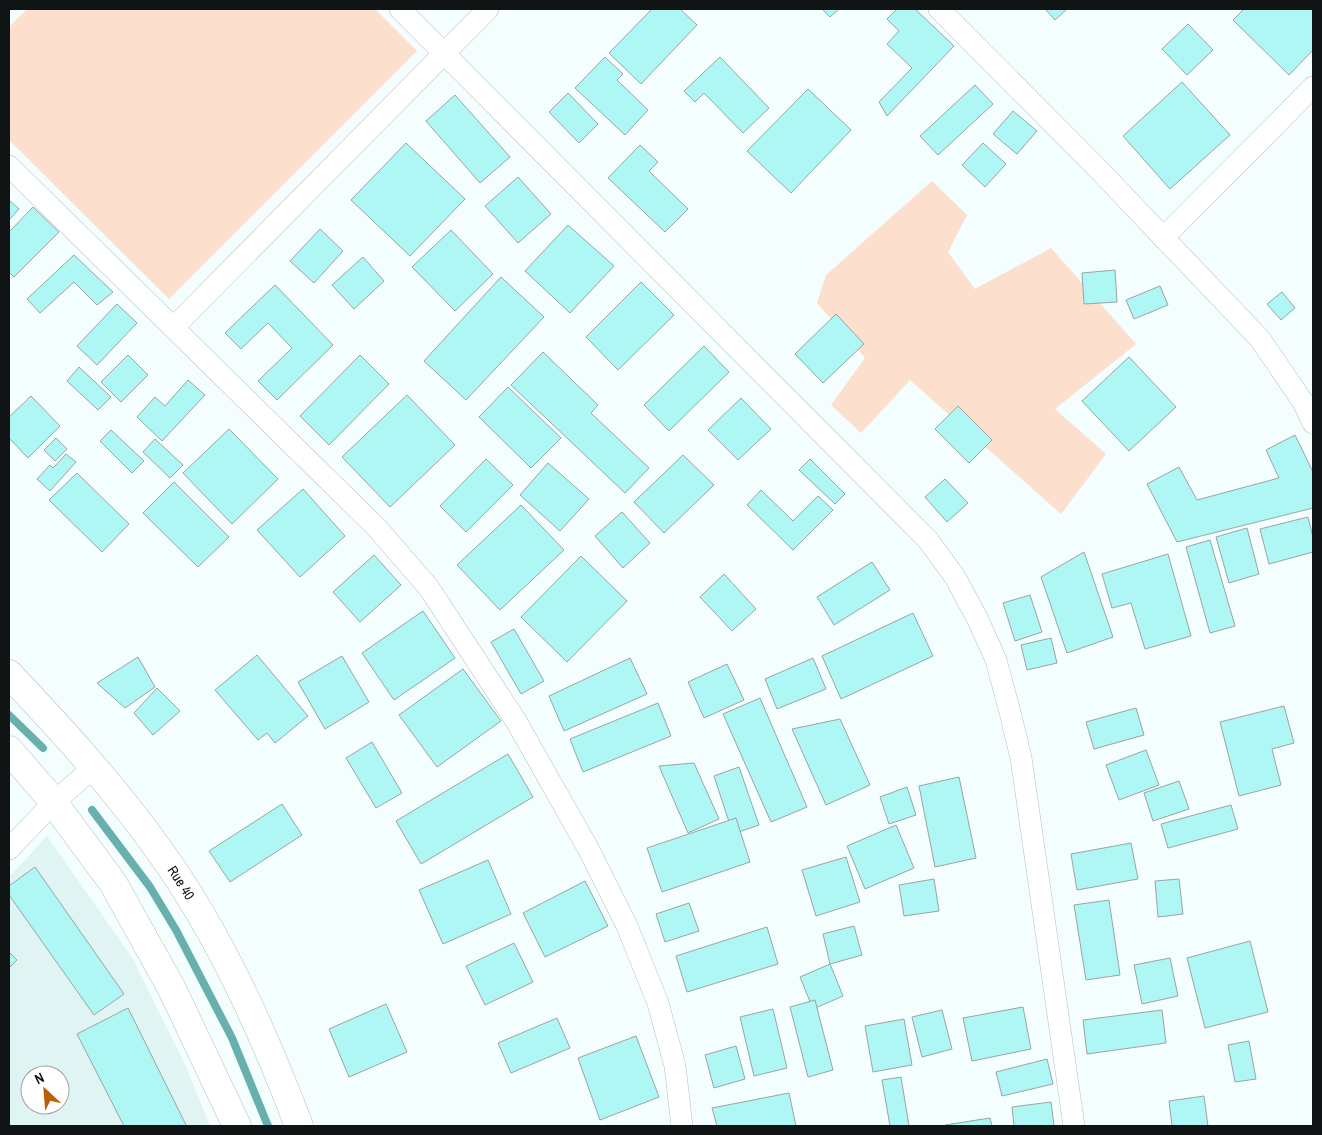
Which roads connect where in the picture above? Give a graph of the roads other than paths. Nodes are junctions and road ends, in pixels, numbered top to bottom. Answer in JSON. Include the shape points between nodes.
{"nodes":[{"id":1,"x":400,"y":9,"type":"edge"},
{"id":2,"x":488,"y":9,"type":"edge"},
{"id":3,"x":939,"y":9,"type":"edge"},
{"id":4,"x":444,"y":53,"type":"junction"},
{"id":5,"x":1313,"y":86,"type":"edge"},
{"id":6,"x":9,"y":166,"type":"edge"},
{"id":7,"x":1163,"y":238,"type":"junction"},
{"id":8,"x":174,"y":327,"type":"junction"},
{"id":9,"x":1313,"y":423,"type":"edge"},
{"id":10,"x":9,"y":674,"type":"edge"},
{"id":11,"x":9,"y":750,"type":"edge"},
{"id":12,"x":94,"y":768,"type":"junction"},
{"id":13,"x":54,"y":802,"type":"junction"},
{"id":14,"x":9,"y":849,"type":"edge"},
{"id":15,"x":237,"y":1126,"type":"edge"},
{"id":16,"x":299,"y":1126,"type":"edge"},
{"id":17,"x":682,"y":1126,"type":"edge"},
{"id":18,"x":1074,"y":1126,"type":"edge"}],
"edges":[{"from":1,"to":4,"type":"street"},
{"from":2,"to":4,"type":"street"},
{"from":3,"to":7,"type":"street"},
{"from":4,"to":8,"type":"street"},
{"from":4,"to":18,"type":"street","via":[[928,540],[955,577],[996,660],[1022,758]]},
{"from":5,"to":7,"type":"street"},
{"from":6,"to":8,"type":"street"},
{"from":7,"to":9,"type":"street","via":[[1260,339],[1303,402]]},
{"from":8,"to":17,"type":"street","via":[[407,560],[429,588],[516,721],[589,850],[627,926],[658,1003],[675,1066]]},
{"from":10,"to":12,"type":"main road","name":"Rue 40"},
{"from":11,"to":13,"type":"main road"},
{"from":12,"to":13,"type":"street"},
{"from":12,"to":16,"type":"main road","name":"Rue 40","via":[[160,850],[208,928],[273,1059]]},
{"from":13,"to":14,"type":"street"},
{"from":13,"to":15,"type":"main road","via":[[113,883],[176,998]]}]}
